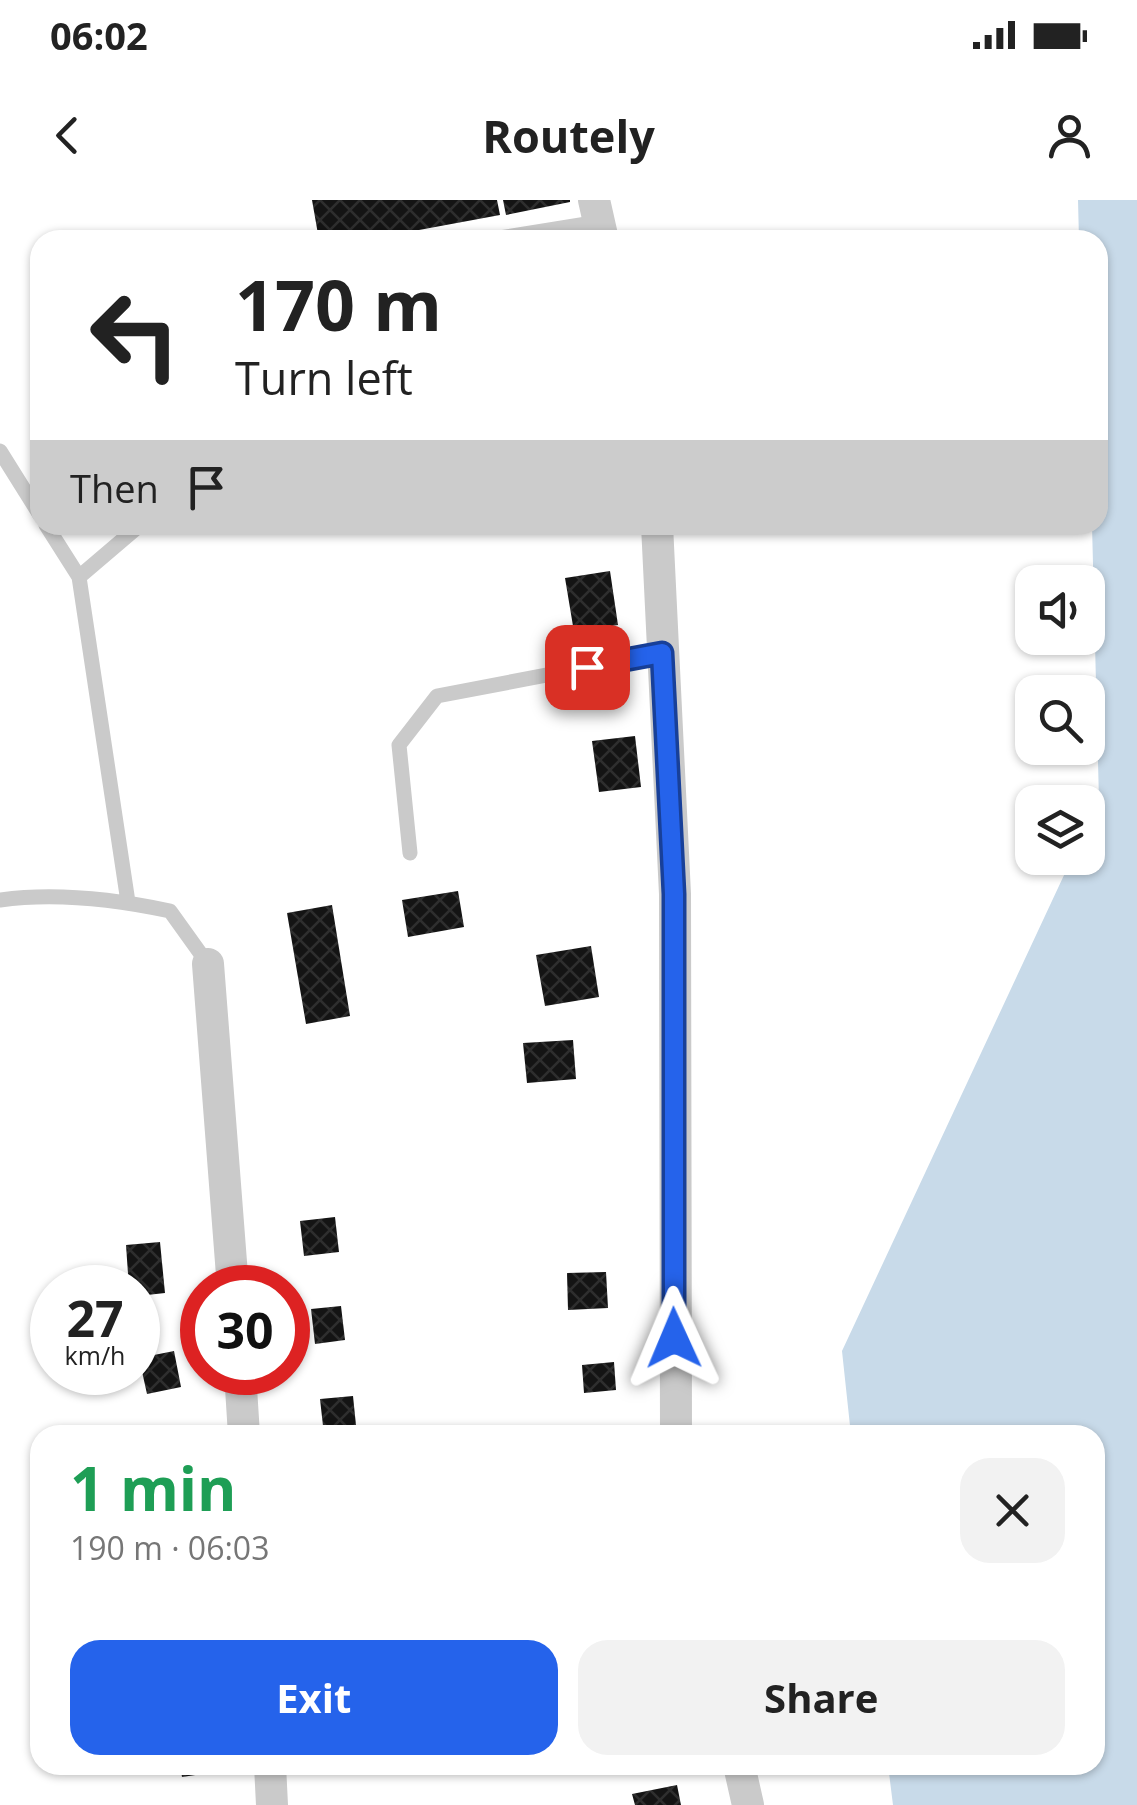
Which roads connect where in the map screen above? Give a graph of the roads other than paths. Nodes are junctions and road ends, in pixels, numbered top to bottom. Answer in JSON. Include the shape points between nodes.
{"nodes":[{"id":1,"x":598,"y":221,"type":"edge"},
{"id":2,"x":545,"y":230,"type":"edge"},
{"id":3,"x":0,"y":451,"type":"edge"},
{"id":4,"x":30,"y":499,"type":"edge"},
{"id":5,"x":52,"y":535,"type":"edge"},
{"id":6,"x":128,"y":535,"type":"edge"},
{"id":7,"x":657,"y":535,"type":"edge"},
{"id":8,"x":79,"y":577,"type":"junction"},
{"id":9,"x":662,"y":653,"type":"junction"},
{"id":10,"x":410,"y":853,"type":"dead end"},
{"id":11,"x":0,"y":900,"type":"edge"},
{"id":12,"x":128,"y":902,"type":"junction"},
{"id":13,"x":208,"y":964,"type":"joint"},
{"id":14,"x":231,"y":1265,"type":"edge"},
{"id":15,"x":241,"y":1395,"type":"edge"},
{"id":16,"x":243,"y":1425,"type":"edge"},
{"id":17,"x":676,"y":1425,"type":"edge"},
{"id":18,"x":270,"y":1775,"type":"edge"},
{"id":19,"x":741,"y":1775,"type":"edge"},
{"id":20,"x":272,"y":1805,"type":"edge"},
{"id":21,"x":748,"y":1805,"type":"edge"}],
"edges":[{"from":1,"to":2,"type":"lane"},
{"from":3,"to":4,"type":"lane"},
{"from":5,"to":8,"type":"lane"},
{"from":6,"to":8,"type":"lane"},
{"from":7,"to":9,"type":"street"},
{"from":8,"to":12,"type":"lane"},
{"from":9,"to":10,"type":"lane","via":[[437,696],[399,745]]},
{"from":9,"to":17,"type":"street","via":[[674,894]]},
{"from":11,"to":12,"type":"lane","via":[[35,895]]},
{"from":12,"to":13,"type":"lane","via":[[170,911]]},
{"from":13,"to":14,"type":"street"},
{"from":15,"to":16,"type":"street"},
{"from":18,"to":20,"type":"street"},
{"from":19,"to":21,"type":"street"}]}
